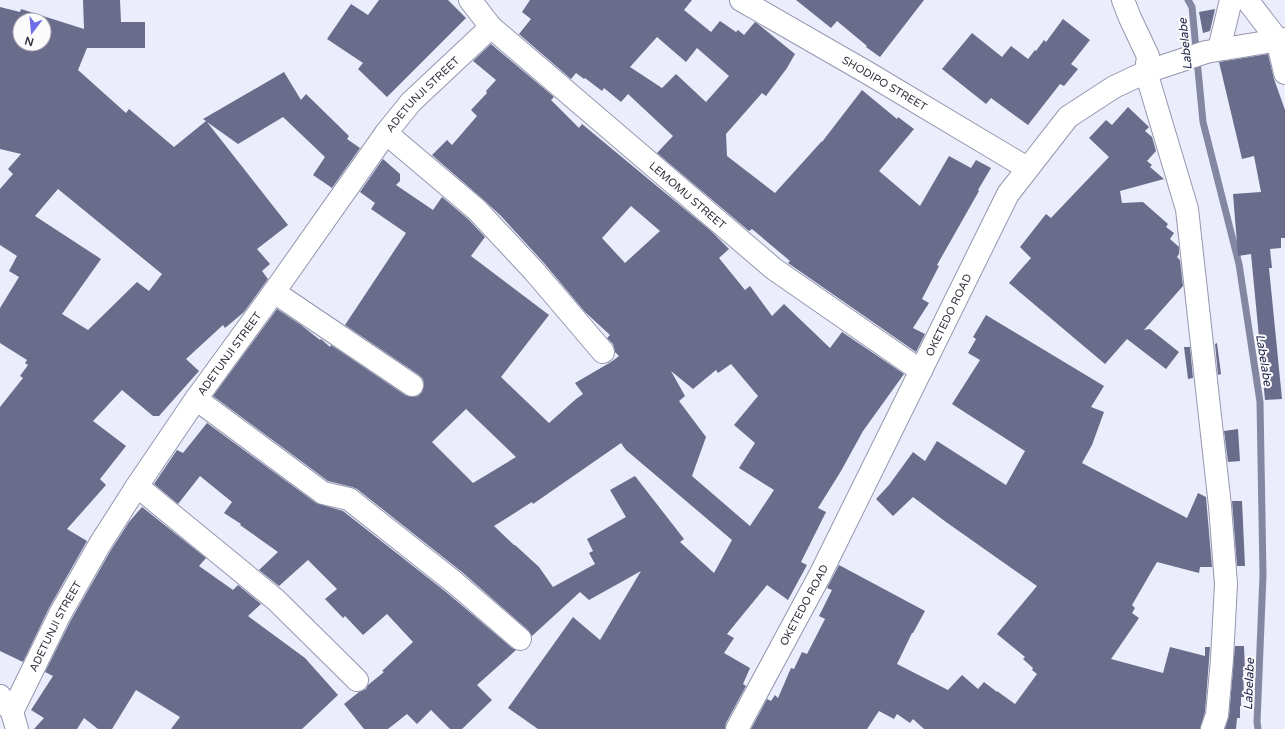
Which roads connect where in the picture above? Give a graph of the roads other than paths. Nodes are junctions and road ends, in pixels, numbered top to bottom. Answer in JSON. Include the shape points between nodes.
{"nodes":[{"id":1,"x":470,"y":0,"type":"edge"},
{"id":2,"x":741,"y":0,"type":"edge"},
{"id":3,"x":1123,"y":0,"type":"edge"},
{"id":4,"x":1231,"y":0,"type":"edge"},
{"id":5,"x":1247,"y":0,"type":"edge"},
{"id":6,"x":491,"y":27,"type":"junction"},
{"id":7,"x":1281,"y":39,"type":"edge"},
{"id":8,"x":1213,"y":50,"type":"junction"},
{"id":9,"x":1152,"y":70,"type":"junction"},
{"id":10,"x":1285,"y":73,"type":"edge"},
{"id":11,"x":386,"y":133,"type":"junction"},
{"id":12,"x":1027,"y":168,"type":"junction"},
{"id":13,"x":274,"y":292,"type":"junction"},
{"id":14,"x":603,"y":352,"type":"dead end"},
{"id":15,"x":921,"y":371,"type":"junction"},
{"id":16,"x":412,"y":385,"type":"dead end"},
{"id":17,"x":196,"y":399,"type":"junction"},
{"id":18,"x":137,"y":486,"type":"junction"},
{"id":19,"x":520,"y":639,"type":"dead end"},
{"id":20,"x":357,"y":680,"type":"dead end"},
{"id":21,"x":10,"y":712,"type":"edge"},
{"id":22,"x":737,"y":729,"type":"edge"},
{"id":23,"x":1212,"y":729,"type":"edge"}],
"edges":[{"from":1,"to":6,"type":"street","name":"LEMOMU STREET"},
{"from":2,"to":12,"type":"street","name":"SHODIPO STREET"},
{"from":3,"to":9,"type":"street"},
{"from":4,"to":8,"type":"street"},
{"from":5,"to":7,"type":"street"},
{"from":6,"to":11,"type":"street","name":"ADETUNJI STREET","via":[[412,102]]},
{"from":6,"to":15,"type":"street","name":"LEMOMU STREET","via":[[774,269]]},
{"from":7,"to":8,"type":"street","name":"OKETEDO ROAD"},
{"from":7,"to":10,"type":"street"},
{"from":8,"to":9,"type":"street","name":"OKETEDO ROAD"},
{"from":9,"to":12,"type":"street","name":"OKETEDO ROAD","via":[[1114,87],[1068,117]]},
{"from":9,"to":23,"type":"street","via":[[1187,209],[1220,506],[1226,584],[1222,660]]},
{"from":11,"to":13,"type":"street","name":"ADETUNJI STREET"},
{"from":11,"to":14,"type":"street","via":[[477,210],[534,271]]},
{"from":12,"to":15,"type":"street","name":"OKETEDO ROAD","via":[[1008,194]]},
{"from":13,"to":16,"type":"street"},
{"from":13,"to":17,"type":"street","name":"ADETUNJI STREET"},
{"from":15,"to":22,"type":"street","name":"OKETEDO ROAD","via":[[820,575]]},
{"from":17,"to":18,"type":"street","name":"ADETUNJI STREET"},
{"from":17,"to":19,"type":"street","via":[[322,493],[349,499],[454,582]]},
{"from":18,"to":20,"type":"street","via":[[276,600]]},
{"from":18,"to":21,"type":"street","name":"ADETUNJI STREET","via":[[60,614]]}]}
